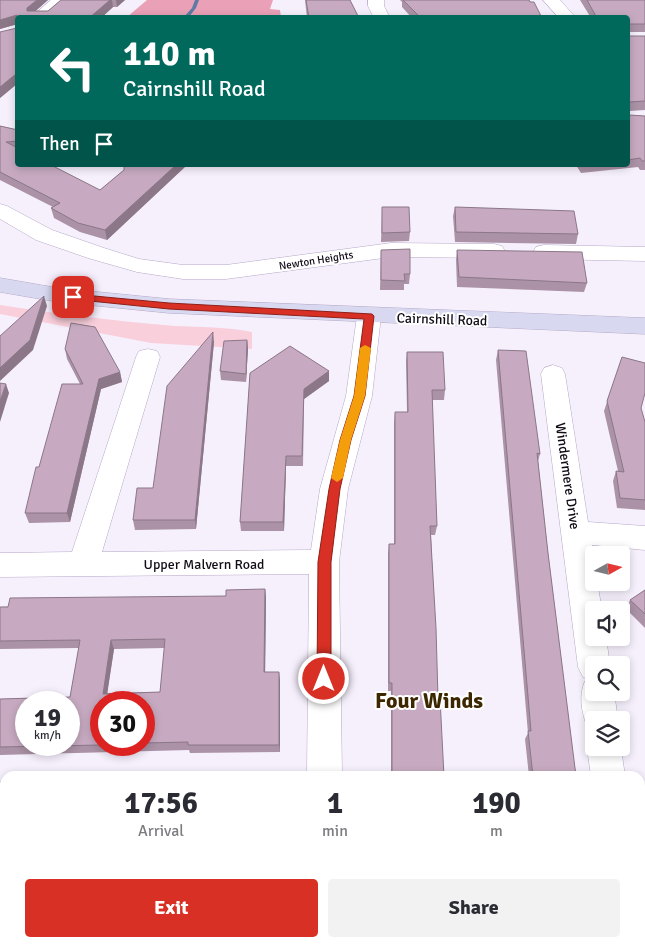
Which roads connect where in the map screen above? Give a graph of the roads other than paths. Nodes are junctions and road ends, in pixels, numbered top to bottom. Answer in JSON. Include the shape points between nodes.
{"nodes":[{"id":1,"x":61,"y":0,"type":"edge"},
{"id":2,"x":376,"y":0,"type":"edge"},
{"id":3,"x":551,"y":0,"type":"edge"},
{"id":4,"x":42,"y":15,"type":"edge"},
{"id":5,"x":380,"y":15,"type":"edge"},
{"id":6,"x":565,"y":15,"type":"edge"},
{"id":7,"x":0,"y":210,"type":"edge"},
{"id":8,"x":645,"y":254,"type":"edge"},
{"id":9,"x":0,"y":285,"type":"edge"},
{"id":10,"x":369,"y":316,"type":"junction"},
{"id":11,"x":645,"y":326,"type":"edge"},
{"id":12,"x":148,"y":356,"type":"dead end"},
{"id":13,"x":553,"y":374,"type":"dead end"},
{"id":14,"x":576,"y":532,"type":"junction"},
{"id":15,"x":645,"y":538,"type":"edge"},
{"id":16,"x":324,"y":562,"type":"junction"},
{"id":17,"x":83,"y":564,"type":"junction"},
{"id":18,"x":0,"y":565,"type":"edge"},
{"id":19,"x":593,"y":656,"type":"edge"},
{"id":20,"x":605,"y":756,"type":"edge"},
{"id":21,"x":324,"y":771,"type":"edge"},
{"id":22,"x":607,"y":771,"type":"edge"}],
"edges":[{"from":1,"to":4,"type":"street"},
{"from":2,"to":5,"type":"street"},
{"from":3,"to":6,"type":"street"},
{"from":7,"to":8,"type":"street","name":"Newton Heights","via":[[44,235],[96,254],[183,272],[226,272],[391,250]]},
{"from":9,"to":10,"type":"street","name":"Cairnshill Road","via":[[151,305]]},
{"from":10,"to":11,"type":"street","name":"Cairnshill Road"},
{"from":10,"to":16,"type":"street","via":[[359,396],[334,489]]},
{"from":12,"to":17,"type":"street"},
{"from":13,"to":14,"type":"street","name":"Windermere Drive"},
{"from":14,"to":15,"type":"street"},
{"from":14,"to":19,"type":"street","name":"Windermere Drive"},
{"from":16,"to":17,"type":"street","name":"Upper Malvern Road"},
{"from":16,"to":21,"type":"street"},
{"from":17,"to":18,"type":"street","name":"Upper Malvern Road"},
{"from":20,"to":22,"type":"street"}]}
